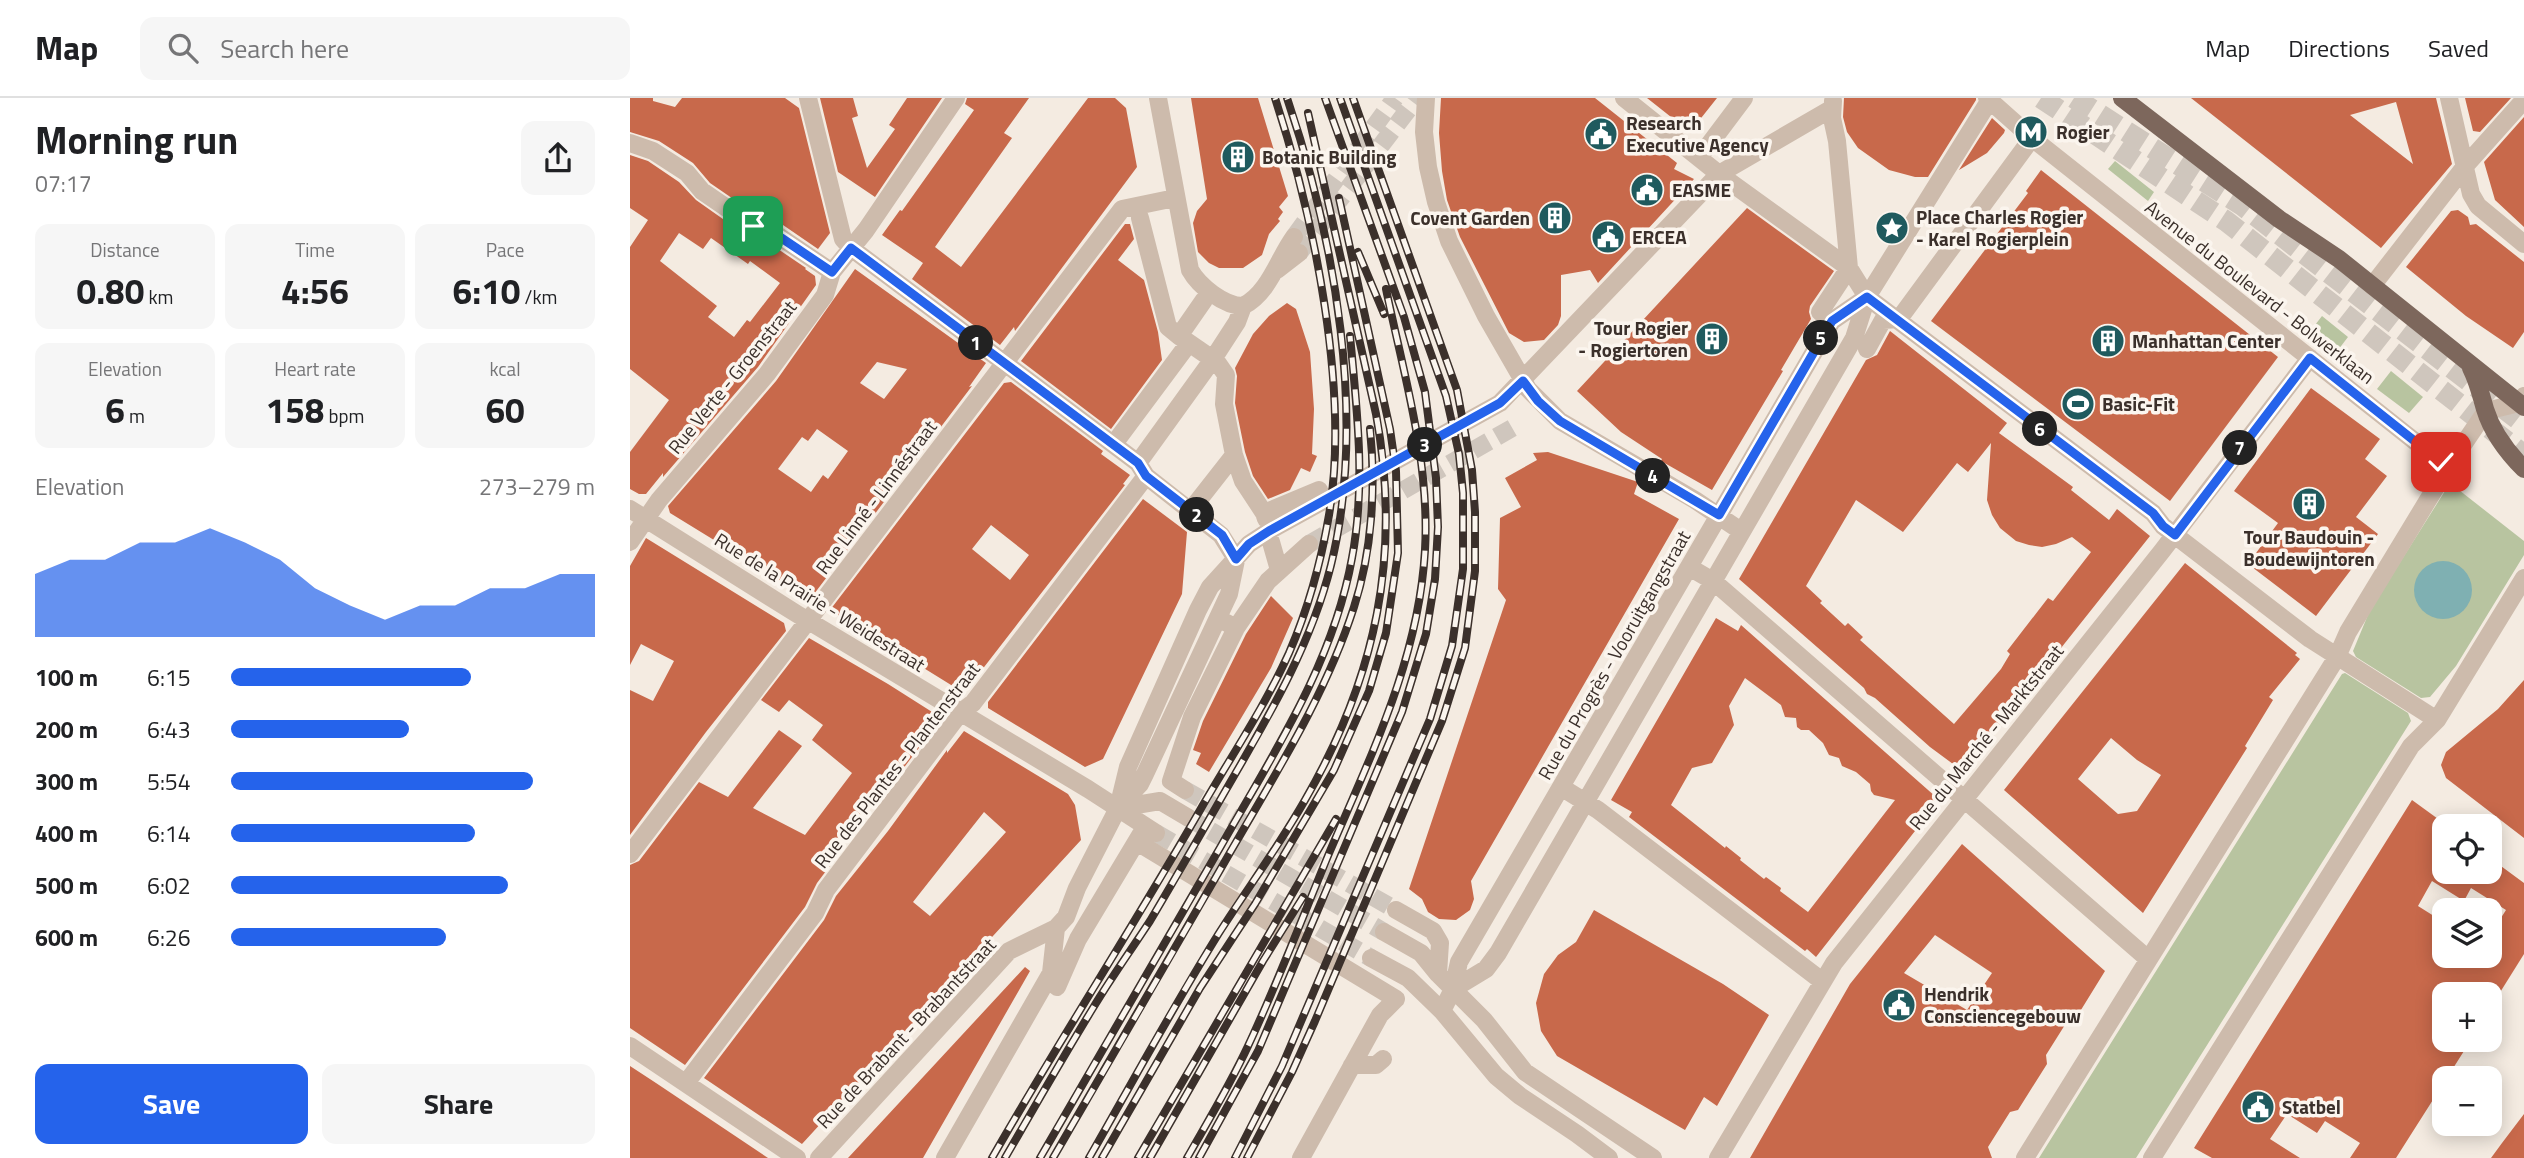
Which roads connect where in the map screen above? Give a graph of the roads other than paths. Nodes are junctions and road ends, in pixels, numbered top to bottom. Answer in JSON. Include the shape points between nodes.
{"nodes":[{"id":1,"x":808,"y":98,"type":"edge"},
{"id":2,"x":956,"y":98,"type":"edge"},
{"id":3,"x":1158,"y":98,"type":"edge"},
{"id":4,"x":1426,"y":98,"type":"edge"},
{"id":5,"x":1623,"y":98,"type":"edge"},
{"id":6,"x":1744,"y":98,"type":"edge"},
{"id":7,"x":2122,"y":98,"type":"edge"},
{"id":8,"x":2449,"y":98,"type":"edge"},
{"id":9,"x":1989,"y":99,"type":"edge"},
{"id":10,"x":2524,"y":100,"type":"edge"},
{"id":11,"x":1832,"y":104,"type":"edge"},
{"id":12,"x":2032,"y":138,"type":"junction"},
{"id":13,"x":630,"y":143,"type":"edge"},
{"id":14,"x":1699,"y":158,"type":"junction"},
{"id":15,"x":2466,"y":165,"type":"junction"},
{"id":16,"x":1720,"y":174,"type":"junction"},
{"id":17,"x":1175,"y":198,"type":"junction"},
{"id":18,"x":1140,"y":218,"type":"dead end"},
{"id":19,"x":2524,"y":244,"type":"edge"},
{"id":20,"x":1296,"y":245,"type":"tunnel mouth"},
{"id":21,"x":851,"y":248,"type":"junction"},
{"id":22,"x":1849,"y":268,"type":"junction"},
{"id":23,"x":832,"y":272,"type":"junction"},
{"id":24,"x":2372,"y":286,"type":"junction"},
{"id":25,"x":1867,"y":297,"type":"junction"},
{"id":26,"x":1204,"y":300,"type":"dead end"},
{"id":27,"x":1243,"y":306,"type":"junction"},
{"id":28,"x":1821,"y":312,"type":"dead end"},
{"id":29,"x":1899,"y":319,"type":"junction"},
{"id":30,"x":1184,"y":339,"type":"junction"},
{"id":31,"x":1867,"y":349,"type":"dead end"},
{"id":32,"x":2310,"y":358,"type":"junction"},
{"id":33,"x":1003,"y":364,"type":"junction"},
{"id":34,"x":2469,"y":365,"type":"junction"},
{"id":35,"x":1523,"y":381,"type":"junction"},
{"id":36,"x":2522,"y":402,"type":"edge"},
{"id":37,"x":2486,"y":411,"type":"junction"},
{"id":38,"x":1116,"y":441,"type":"dead end"},
{"id":39,"x":1234,"y":455,"type":"junction"},
{"id":40,"x":2434,"y":464,"type":"dead end"},
{"id":41,"x":1142,"y":469,"type":"junction"},
{"id":42,"x":2524,"y":469,"type":"edge"},
{"id":43,"x":1319,"y":490,"type":"dead end"},
{"id":44,"x":1195,"y":506,"type":"dead end"},
{"id":45,"x":638,"y":514,"type":"edge"},
{"id":46,"x":1719,"y":515,"type":"junction"},
{"id":47,"x":1741,"y":531,"type":"junction"},
{"id":48,"x":2175,"y":535,"type":"junction"},
{"id":49,"x":630,"y":542,"type":"edge"},
{"id":50,"x":1271,"y":542,"type":"dead end"},
{"id":51,"x":1309,"y":544,"type":"tunnel mouth"},
{"id":52,"x":1236,"y":559,"type":"junction"},
{"id":53,"x":1689,"y":567,"type":"junction"},
{"id":54,"x":1279,"y":570,"type":"junction"},
{"id":55,"x":2524,"y":578,"type":"edge"},
{"id":56,"x":1713,"y":581,"type":"junction"},
{"id":57,"x":808,"y":620,"type":"junction"},
{"id":58,"x":2337,"y":657,"type":"junction"},
{"id":59,"x":960,"y":713,"type":"junction"},
{"id":60,"x":2437,"y":720,"type":"junction"},
{"id":61,"x":1161,"y":749,"type":"dead end"},
{"id":62,"x":1178,"y":758,"type":"junction"},
{"id":63,"x":1178,"y":785,"type":"dead end"},
{"id":64,"x":1561,"y":787,"type":"junction"},
{"id":65,"x":1963,"y":800,"type":"junction"},
{"id":66,"x":1585,"y":802,"type":"junction"},
{"id":67,"x":1118,"y":808,"type":"junction"},
{"id":68,"x":1187,"y":817,"type":"tunnel mouth"},
{"id":69,"x":1111,"y":840,"type":"dead end"},
{"id":70,"x":1134,"y":847,"type":"junction"},
{"id":71,"x":630,"y":854,"type":"edge"},
{"id":72,"x":1396,"y":910,"type":"tunnel mouth"},
{"id":73,"x":1056,"y":928,"type":"junction"},
{"id":74,"x":1384,"y":932,"type":"tunnel mouth"},
{"id":75,"x":1371,"y":958,"type":"tunnel mouth"},
{"id":76,"x":2148,"y":959,"type":"junction"},
{"id":77,"x":1438,"y":974,"type":"junction"},
{"id":78,"x":1822,"y":981,"type":"junction"},
{"id":79,"x":1056,"y":987,"type":"dead end"},
{"id":80,"x":1453,"y":989,"type":"junction"},
{"id":81,"x":1442,"y":1011,"type":"junction"},
{"id":82,"x":630,"y":1046,"type":"edge"},
{"id":83,"x":1383,"y":1059,"type":"dead end"},
{"id":84,"x":1352,"y":1065,"type":"junction"},
{"id":85,"x":686,"y":1083,"type":"junction"},
{"id":86,"x":1605,"y":1155,"type":"edge"},
{"id":87,"x":797,"y":1158,"type":"edge"},
{"id":88,"x":819,"y":1158,"type":"edge"},
{"id":89,"x":945,"y":1158,"type":"edge"},
{"id":90,"x":1301,"y":1158,"type":"edge"},
{"id":91,"x":1653,"y":1158,"type":"edge"},
{"id":92,"x":1718,"y":1158,"type":"edge"},
{"id":93,"x":2025,"y":1158,"type":"edge"},
{"id":94,"x":2152,"y":1158,"type":"edge"}],
"edges":[{"from":1,"to":21,"type":"street","via":[[843,239]]},
{"from":2,"to":21,"type":"street","name":"Rue Verte - Groenstraat"},
{"from":3,"to":17,"type":"street"},
{"from":4,"to":35,"type":"street","via":[[1425,144],[1440,215],[1464,272]]},
{"from":5,"to":14,"type":"street"},
{"from":6,"to":14,"type":"street"},
{"from":7,"to":24,"type":"main road"},
{"from":8,"to":15,"type":"street"},
{"from":9,"to":12,"type":"street","name":"Avenue du Boulevard - Bolwerklaan"},
{"from":9,"to":25,"type":"street"},
{"from":10,"to":15,"type":"street"},
{"from":11,"to":16,"type":"street"},
{"from":11,"to":22,"type":"street"},
{"from":12,"to":29,"type":"street"},
{"from":12,"to":32,"type":"street","name":"Avenue du Boulevard - Bolwerklaan"},
{"from":13,"to":23,"type":"street","via":[[653,151],[753,226],[777,235]]},
{"from":14,"to":16,"type":"street"},
{"from":15,"to":19,"type":"street","via":[[2477,206]]},
{"from":15,"to":24,"type":"street"},
{"from":16,"to":22,"type":"street"},
{"from":16,"to":35,"type":"street"},
{"from":17,"to":27,"type":"street","via":[[1194,277],[1230,303]]},
{"from":17,"to":33,"type":"street","name":"Rue Linné - Linnéstraat","via":[[1122,209]]},
{"from":18,"to":30,"type":"street","via":[[1168,327]]},
{"from":20,"to":27,"type":"street","name":"Rue des Plantes - Plantenstraat","via":[[1255,298]]},
{"from":21,"to":23,"type":"street","name":"Rue Verte - Groenstraat"},
{"from":21,"to":33,"type":"street"},
{"from":22,"to":25,"type":"street"},
{"from":22,"to":28,"type":"street"},
{"from":23,"to":45,"type":"street","name":"Rue Verte - Groenstraat","via":[[825,295],[767,374],[659,500]]},
{"from":24,"to":34,"type":"main road"},
{"from":25,"to":29,"type":"street"},
{"from":25,"to":46,"type":"street","name":"Rue du Progrès - Vooruitgangstraat","via":[[1832,321]]},
{"from":25,"to":47,"type":"street","via":[[1854,338]]},
{"from":26,"to":30,"type":"street"},
{"from":27,"to":41,"type":"street","name":"Rue des Plantes - Plantenstraat"},
{"from":29,"to":31,"type":"street","via":[[1883,320]]},
{"from":29,"to":48,"type":"street","via":[[2142,504]]},
{"from":30,"to":38,"type":"street"},
{"from":30,"to":39,"type":"street","via":[[1213,359],[1226,375],[1224,404]]},
{"from":32,"to":40,"type":"street","name":"Avenue du Boulevard - Bolwerklaan"},
{"from":32,"to":48,"type":"street","name":"Rue du Marché - Marktstraat"},
{"from":33,"to":41,"type":"street"},
{"from":33,"to":57,"type":"street","name":"Rue Linné - Linnéstraat"},
{"from":34,"to":36,"type":"main road"},
{"from":34,"to":37,"type":"main road"},
{"from":35,"to":46,"type":"street","via":[[1560,421]]},
{"from":35,"to":52,"type":"street","via":[[1500,403],[1269,531]]},
{"from":36,"to":37,"type":"street"},
{"from":37,"to":42,"type":"main road","via":[[2507,450]]},
{"from":37,"to":58,"type":"street","via":[[2355,620]]},
{"from":39,"to":43,"type":"street","via":[[1243,481],[1265,516]]},
{"from":39,"to":44,"type":"street"},
{"from":41,"to":52,"type":"street","via":[[1222,535]]},
{"from":41,"to":59,"type":"street","name":"Rue des Plantes - Plantenstraat","via":[[973,703]]},
{"from":45,"to":49,"type":"street","name":"Rue Verte - Groenstraat"},
{"from":45,"to":57,"type":"street","name":"Rue de la Prairie - Weidestraat"},
{"from":46,"to":47,"type":"street"},
{"from":46,"to":53,"type":"street","name":"Rue du Progrès - Vooruitgangstraat"},
{"from":47,"to":56,"type":"street"},
{"from":48,"to":58,"type":"street"},
{"from":48,"to":65,"type":"street","name":"Rue du Marché - Marktstraat"},
{"from":50,"to":54,"type":"street"},
{"from":51,"to":54,"type":"street"},
{"from":52,"to":67,"type":"street","via":[[1229,594],[1145,774]]},
{"from":53,"to":56,"type":"street"},
{"from":53,"to":64,"type":"street","name":"Rue du Progrès - Vooruitgangstraat"},
{"from":54,"to":62,"type":"street","via":[[1248,608],[1228,624]]},
{"from":55,"to":60,"type":"street"},
{"from":56,"to":65,"type":"street"},
{"from":56,"to":66,"type":"street"},
{"from":57,"to":59,"type":"street","name":"Rue de la Prairie - Weidestraat"},
{"from":57,"to":71,"type":"street","name":"Rue Linné - Linnéstraat"},
{"from":58,"to":60,"type":"street"},
{"from":58,"to":76,"type":"street"},
{"from":59,"to":67,"type":"street","name":"Rue de la Prairie - Weidestraat"},
{"from":59,"to":85,"type":"street","name":"Rue des Plantes - Plantenstraat"},
{"from":60,"to":94,"type":"street","via":[[2411,747]]},
{"from":61,"to":62,"type":"street"},
{"from":62,"to":63,"type":"street"},
{"from":64,"to":66,"type":"street"},
{"from":64,"to":80,"type":"street","name":"Rue du Progrès - Vooruitgangstraat","via":[[1459,962]]},
{"from":65,"to":76,"type":"street"},
{"from":65,"to":78,"type":"street","name":"Rue du Marché - Marktstraat"},
{"from":66,"to":78,"type":"street"},
{"from":66,"to":80,"type":"street","via":[[1498,953],[1486,969]]},
{"from":67,"to":68,"type":"street","via":[[1160,801]]},
{"from":67,"to":70,"type":"street","name":"Rue de la Prairie - Weidestraat","via":[[1151,829]]},
{"from":67,"to":73,"type":"street","via":[[1066,918]]},
{"from":69,"to":70,"type":"street"},
{"from":70,"to":79,"type":"street"},
{"from":70,"to":84,"type":"street","via":[[1396,999],[1380,1015]]},
{"from":72,"to":77,"type":"street","via":[[1433,931],[1440,943]]},
{"from":73,"to":88,"type":"street","name":"Rue de Brabant - Brabantstraat","via":[[1009,951]]},
{"from":73,"to":89,"type":"street","via":[[1051,973]]},
{"from":74,"to":77,"type":"street","via":[[1421,953]]},
{"from":75,"to":81,"type":"street","via":[[1408,978]]},
{"from":76,"to":93,"type":"street"},
{"from":77,"to":80,"type":"street"},
{"from":78,"to":92,"type":"street","name":"Rue du Marché - Marktstraat"},
{"from":80,"to":81,"type":"street","name":"Rue du Progrès - Vooruitgangstraat"},
{"from":80,"to":91,"type":"street","via":[[1525,1072]]},
{"from":81,"to":86,"type":"street","via":[[1496,1076]]},
{"from":82,"to":85,"type":"street"},
{"from":83,"to":84,"type":"street","via":[[1376,1065]]},
{"from":84,"to":90,"type":"street"},
{"from":85,"to":87,"type":"street"}]}
